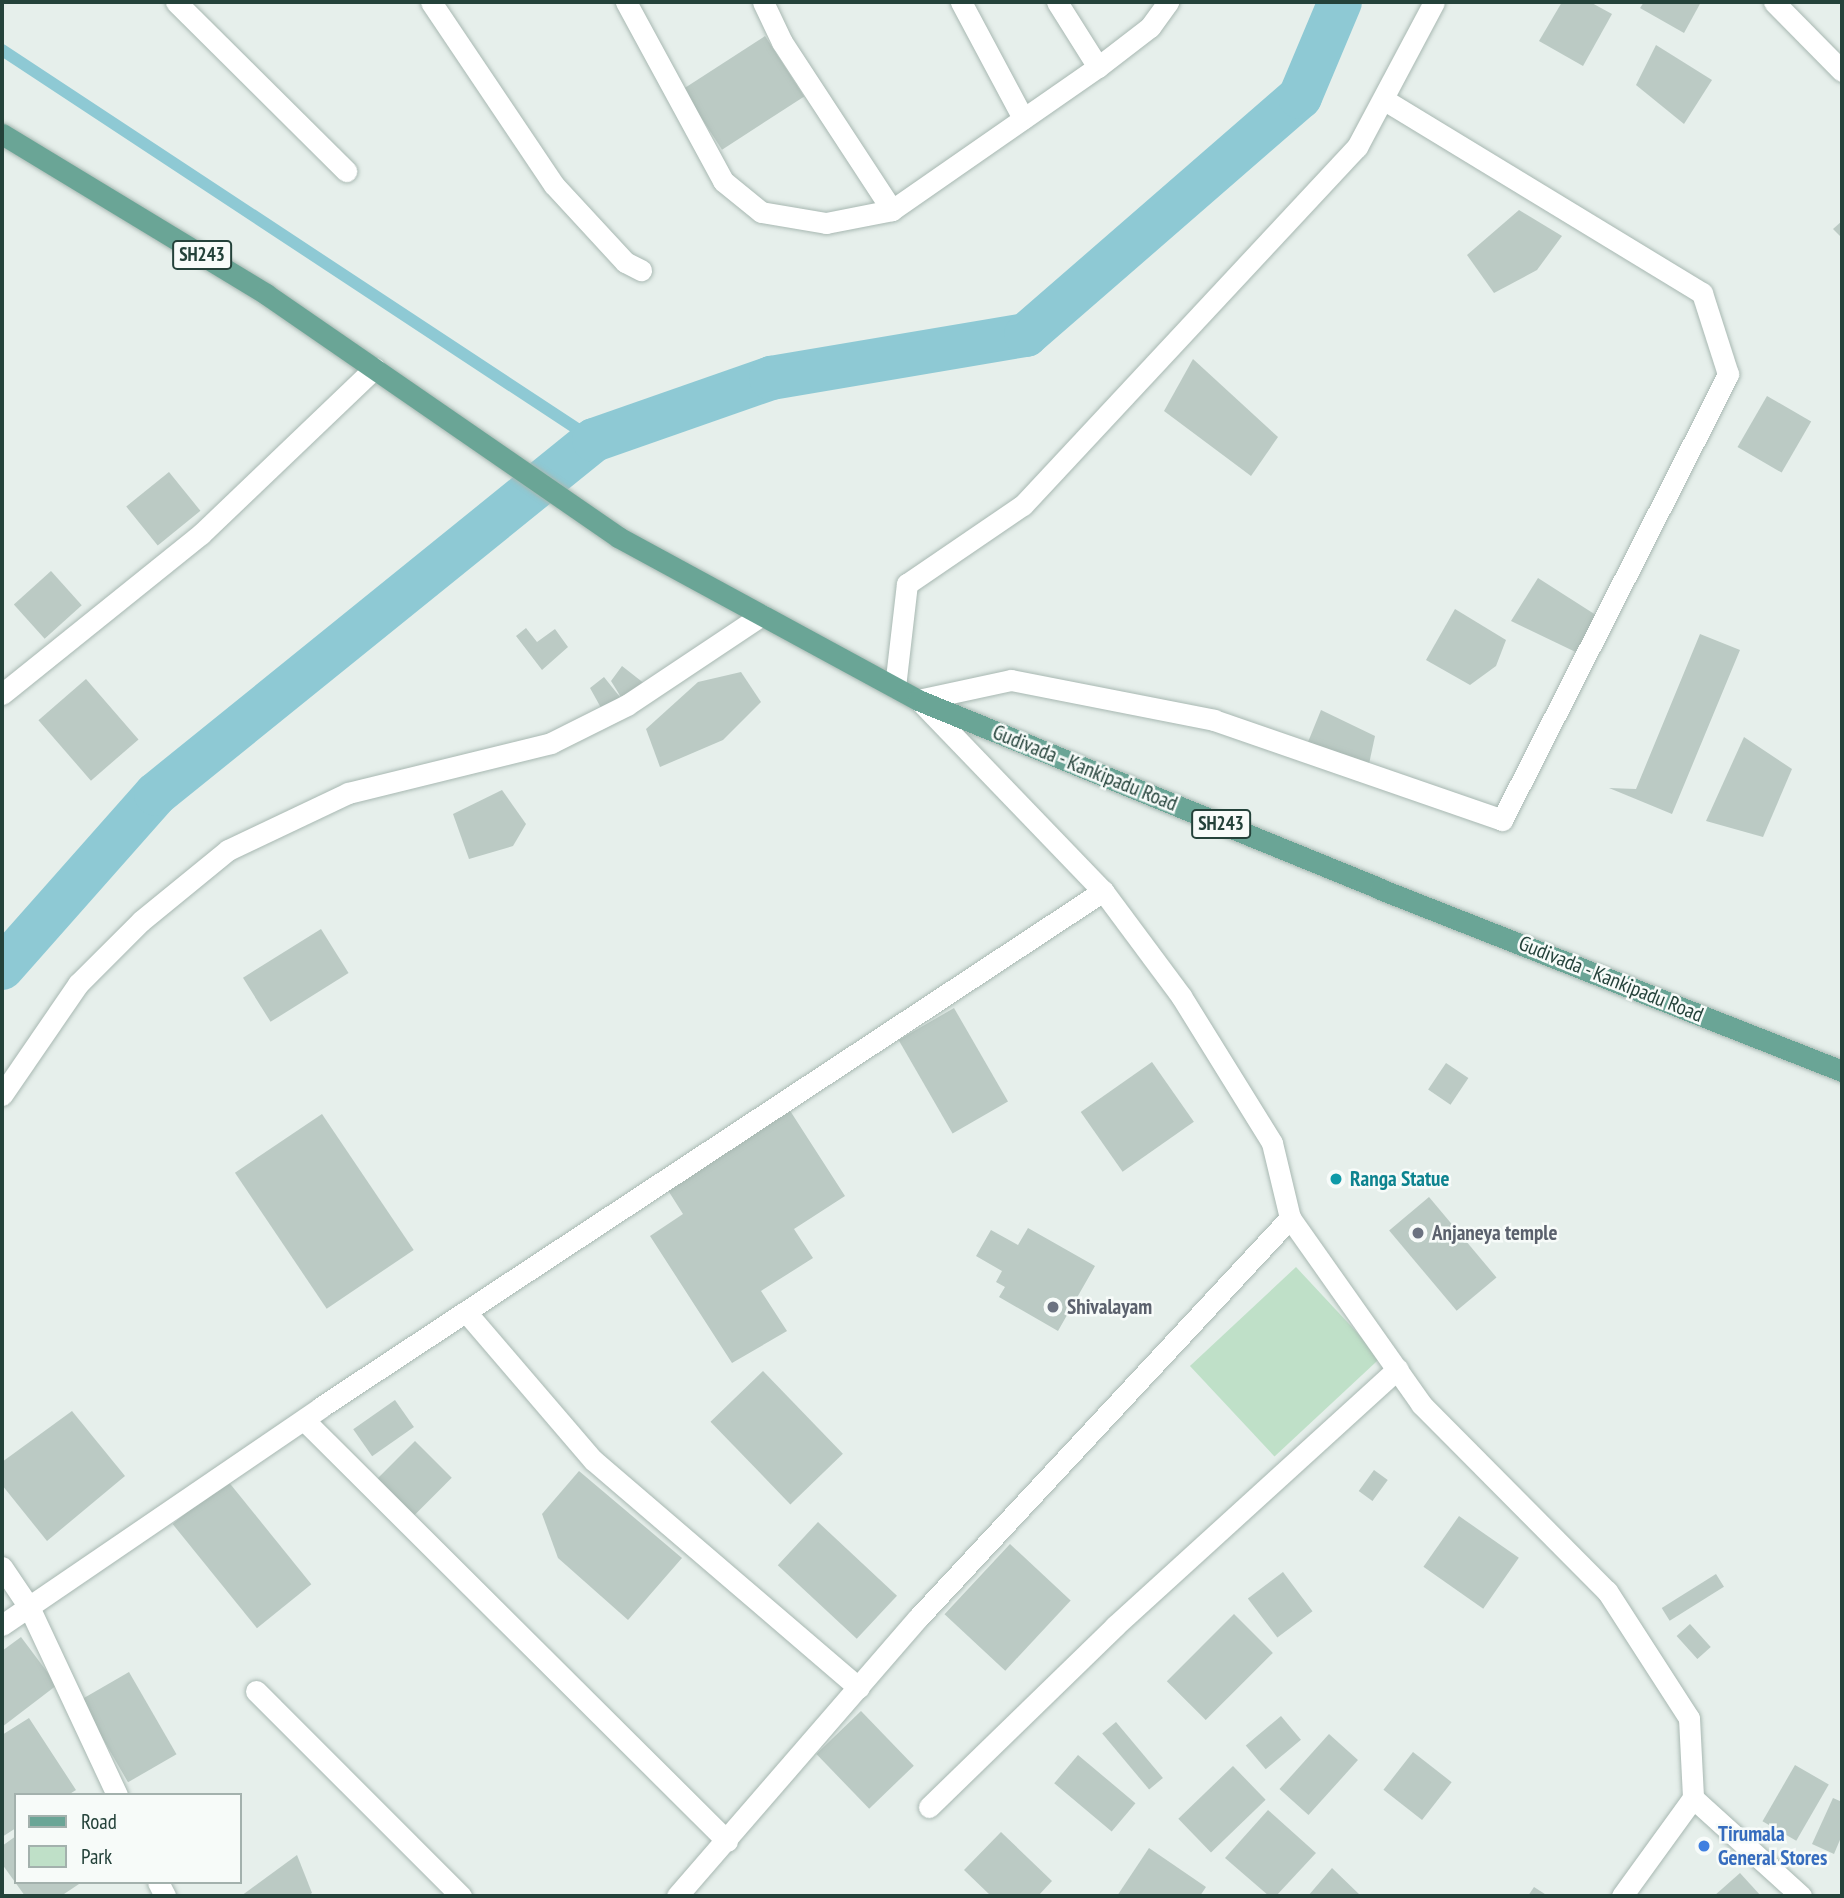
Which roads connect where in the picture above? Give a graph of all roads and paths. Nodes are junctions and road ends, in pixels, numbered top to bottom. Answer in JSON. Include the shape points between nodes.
{"nodes":[{"id":1,"x":176,"y":2,"type":"edge"},
{"id":2,"x":431,"y":2,"type":"edge"},
{"id":3,"x":626,"y":2,"type":"edge"},
{"id":4,"x":763,"y":2,"type":"edge"},
{"id":5,"x":961,"y":2,"type":"edge"},
{"id":6,"x":1057,"y":2,"type":"edge"},
{"id":7,"x":1168,"y":2,"type":"edge"},
{"id":8,"x":1434,"y":2,"type":"edge"},
{"id":9,"x":1774,"y":2,"type":"edge"},
{"id":10,"x":1098,"y":66,"type":"junction"},
{"id":11,"x":1842,"y":71,"type":"edge"},
{"id":12,"x":1383,"y":99,"type":"junction"},
{"id":13,"x":1023,"y":118,"type":"junction"},
{"id":14,"x":2,"y":134,"type":"edge"},
{"id":15,"x":346,"y":171,"type":"dead end"},
{"id":16,"x":892,"y":210,"type":"junction"},
{"id":17,"x":641,"y":270,"type":"dead end"},
{"id":18,"x":375,"y":368,"type":"junction"},
{"id":19,"x":762,"y":615,"type":"junction"},
{"id":20,"x":895,"y":687,"type":"junction"},
{"id":21,"x":2,"y":694,"type":"edge"},
{"id":22,"x":918,"y":700,"type":"junction"},
{"id":23,"x":1103,"y":891,"type":"junction"},
{"id":24,"x":1842,"y":1071,"type":"edge"},
{"id":25,"x":2,"y":1095,"type":"edge"},
{"id":26,"x":1290,"y":1217,"type":"junction"},
{"id":27,"x":466,"y":1312,"type":"junction"},
{"id":28,"x":1397,"y":1369,"type":"junction"},
{"id":29,"x":306,"y":1422,"type":"junction"},
{"id":30,"x":2,"y":1567,"type":"edge"},
{"id":31,"x":29,"y":1607,"type":"junction"},
{"id":32,"x":2,"y":1625,"type":"edge"},
{"id":33,"x":859,"y":1688,"type":"junction"},
{"id":34,"x":256,"y":1691,"type":"dead end"},
{"id":35,"x":116,"y":1793,"type":"edge"},
{"id":36,"x":1693,"y":1798,"type":"junction"},
{"id":37,"x":929,"y":1807,"type":"dead end"},
{"id":38,"x":727,"y":1841,"type":"junction"},
{"id":39,"x":690,"y":1892,"type":"edge"},
{"id":40,"x":461,"y":1896,"type":"edge"},
{"id":41,"x":1622,"y":1896,"type":"edge"},
{"id":42,"x":1801,"y":1896,"type":"edge"}],
"edges":[{"from":1,"to":15,"type":"street"},
{"from":2,"to":17,"type":"street","via":[[554,185],[625,262]]},
{"from":3,"to":16,"type":"street","via":[[723,181],[741,199],[761,212],[826,223]]},
{"from":4,"to":16,"type":"street","via":[[782,42]]},
{"from":5,"to":13,"type":"street"},
{"from":6,"to":10,"type":"street"},
{"from":7,"to":10,"type":"street","via":[[1150,27]]},
{"from":8,"to":12,"type":"street"},
{"from":9,"to":11,"type":"street"},
{"from":10,"to":13,"type":"street"},
{"from":12,"to":20,"type":"street","via":[[1357,147],[1023,505],[907,584]]},
{"from":12,"to":22,"type":"street","via":[[1702,293],[1728,374],[1502,820],[1200,717],[1011,680]]},
{"from":13,"to":16,"type":"street"},
{"from":14,"to":18,"type":"main road","number":"SH243","via":[[266,294]]},
{"from":18,"to":19,"type":"main road","name":"Gudivada - Kankipadu Road","number":"SH243","via":[[618,537]]},
{"from":18,"to":21,"type":"street","via":[[201,534]]},
{"from":19,"to":20,"type":"main road","name":"Gudivada - Kankipadu Road","number":"SH243"},
{"from":19,"to":25,"type":"street","via":[[627,705],[551,743],[348,793],[228,850],[141,921],[78,985]]},
{"from":20,"to":22,"type":"main road","name":"Gudivada - Kankipadu Road","number":"SH243"},
{"from":22,"to":23,"type":"street"},
{"from":22,"to":24,"type":"main road","name":"Gudivada - Kankipadu Road","number":"SH243"},
{"from":23,"to":26,"type":"street","via":[[1181,996],[1272,1143]]},
{"from":23,"to":27,"type":"street"},
{"from":26,"to":28,"type":"street"},
{"from":26,"to":33,"type":"street","via":[[917,1619]]},
{"from":27,"to":29,"type":"street"},
{"from":27,"to":33,"type":"street","via":[[593,1460]]},
{"from":28,"to":36,"type":"street","via":[[1421,1404],[1607,1591],[1689,1718]]},
{"from":28,"to":37,"type":"street","via":[[1115,1626]]},
{"from":29,"to":31,"type":"street"},
{"from":29,"to":38,"type":"street"},
{"from":30,"to":31,"type":"street"},
{"from":31,"to":32,"type":"street"},
{"from":31,"to":35,"type":"street"},
{"from":33,"to":38,"type":"street"},
{"from":34,"to":40,"type":"street"},
{"from":36,"to":41,"type":"street"},
{"from":36,"to":42,"type":"street"},
{"from":38,"to":39,"type":"street"}]}
